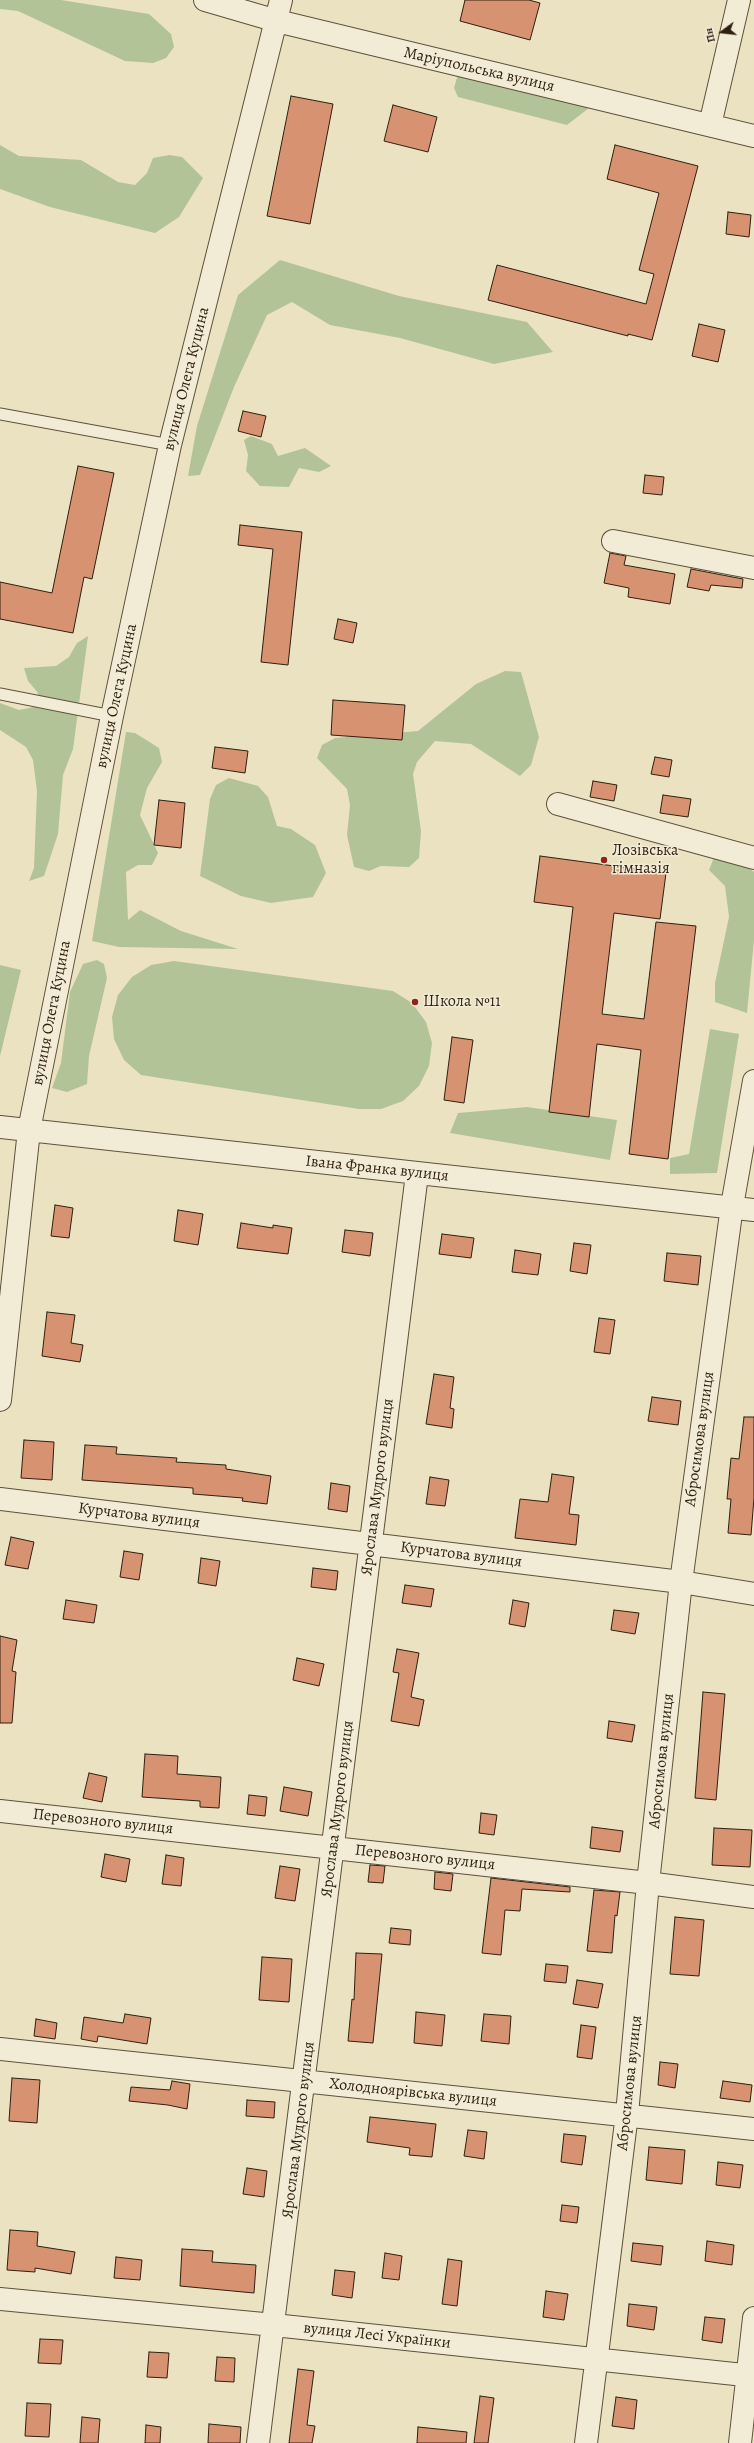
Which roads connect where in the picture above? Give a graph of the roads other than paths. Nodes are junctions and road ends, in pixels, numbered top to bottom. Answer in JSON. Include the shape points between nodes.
{"nodes":[{"id":1,"x":205,"y":0,"type":"edge"},
{"id":2,"x":281,"y":0,"type":"edge"},
{"id":3,"x":739,"y":0,"type":"edge"},
{"id":4,"x":277,"y":21,"type":"junction"},
{"id":5,"x":710,"y":125,"type":"junction"},
{"id":6,"x":754,"y":136,"type":"edge"},
{"id":7,"x":0,"y":414,"type":"edge"},
{"id":8,"x":170,"y":445,"type":"junction"},
{"id":9,"x":613,"y":541,"type":"dead end"},
{"id":10,"x":754,"y":568,"type":"edge"},
{"id":11,"x":0,"y":694,"type":"edge"},
{"id":12,"x":112,"y":716,"type":"junction"},
{"id":13,"x":558,"y":804,"type":"dead end"},
{"id":14,"x":754,"y":858,"type":"edge"},
{"id":15,"x":754,"y":1081,"type":"edge"},
{"id":16,"x":0,"y":1127,"type":"edge"},
{"id":17,"x":29,"y":1130,"type":"junction"},
{"id":18,"x":417,"y":1174,"type":"junction"},
{"id":19,"x":732,"y":1206,"type":"junction"},
{"id":20,"x":754,"y":1210,"type":"edge"},
{"id":21,"x":0,"y":1400,"type":"edge"},
{"id":22,"x":0,"y":1499,"type":"edge"},
{"id":23,"x":371,"y":1544,"type":"junction"},
{"id":24,"x":681,"y":1582,"type":"junction"},
{"id":25,"x":754,"y":1594,"type":"edge"},
{"id":26,"x":0,"y":1811,"type":"edge"},
{"id":27,"x":333,"y":1847,"type":"junction"},
{"id":28,"x":648,"y":1883,"type":"junction"},
{"id":29,"x":754,"y":1897,"type":"edge"},
{"id":30,"x":0,"y":2049,"type":"edge"},
{"id":31,"x":305,"y":2082,"type":"junction"},
{"id":32,"x":627,"y":2114,"type":"junction"},
{"id":33,"x":754,"y":2128,"type":"edge"},
{"id":34,"x":0,"y":2299,"type":"edge"},
{"id":35,"x":754,"y":2318,"type":"edge"},
{"id":36,"x":274,"y":2325,"type":"junction"},
{"id":37,"x":598,"y":2358,"type":"junction"},
{"id":38,"x":750,"y":2376,"type":"edge"},
{"id":39,"x":258,"y":2443,"type":"edge"},
{"id":40,"x":586,"y":2443,"type":"edge"},
{"id":41,"x":740,"y":2443,"type":"edge"}],
"edges":[{"from":1,"to":4,"type":"street","name":"Маріупольська вулиця"},
{"from":2,"to":4,"type":"street","name":"вулиця Олега Куцина"},
{"from":3,"to":5,"type":"street"},
{"from":4,"to":5,"type":"street","name":"Маріупольська вулиця"},
{"from":4,"to":8,"type":"street","name":"вулиця Олега Куцина"},
{"from":5,"to":6,"type":"street","name":"Маріупольська вулиця"},
{"from":7,"to":8,"type":"lane"},
{"from":8,"to":12,"type":"street","name":"вулиця Олега Куцина"},
{"from":9,"to":10,"type":"street"},
{"from":11,"to":12,"type":"lane"},
{"from":12,"to":17,"type":"street","name":"вулиця Олега Куцина"},
{"from":13,"to":14,"type":"street"},
{"from":15,"to":19,"type":"street","name":"Абросимова вулиця"},
{"from":16,"to":17,"type":"street","name":"Івана Франка вулиця"},
{"from":17,"to":18,"type":"street","name":"Івана Франка вулиця"},
{"from":17,"to":21,"type":"street","name":"вулиця Олега Куцина"},
{"from":18,"to":19,"type":"street","name":"Івана Франка вулиця"},
{"from":18,"to":23,"type":"street","name":"Ярослава Мудрого вулиця"},
{"from":19,"to":20,"type":"street","name":"Івана Франка вулиця"},
{"from":19,"to":24,"type":"street","name":"Абросимова вулиця"},
{"from":22,"to":23,"type":"street","name":"Курчатова вулиця"},
{"from":23,"to":24,"type":"street","name":"Курчатова вулиця"},
{"from":23,"to":27,"type":"street","name":"Ярослава Мудрого вулиця"},
{"from":24,"to":25,"type":"street","name":"Курчатова вулиця"},
{"from":24,"to":28,"type":"street","name":"Абросимова вулиця"},
{"from":26,"to":27,"type":"street","name":"Перевозного вулиця"},
{"from":27,"to":28,"type":"street","name":"Перевозного вулиця"},
{"from":27,"to":31,"type":"street","name":"Ярослава Мудрого вулиця"},
{"from":28,"to":29,"type":"street","name":"Перевозного вулиця"},
{"from":28,"to":32,"type":"street","name":"Абросимова вулиця"},
{"from":30,"to":31,"type":"street","name":"Холодноярівська вулиця"},
{"from":31,"to":32,"type":"street","name":"Холодноярівська вулиця"},
{"from":31,"to":36,"type":"street","name":"Ярослава Мудрого вулиця"},
{"from":32,"to":33,"type":"street","name":"Холодноярівська вулиця"},
{"from":32,"to":37,"type":"street","name":"Абросимова вулиця"},
{"from":34,"to":36,"type":"street","name":"вулиця Лесі Українки"},
{"from":35,"to":38,"type":"street"},
{"from":36,"to":37,"type":"street","name":"вулиця Лесі Українки"},
{"from":36,"to":39,"type":"street","name":"Ярослава Мудрого вулиця"},
{"from":37,"to":38,"type":"street","name":"вулиця Лесі Українки"},
{"from":37,"to":40,"type":"street","name":"Абросимова вулиця"},
{"from":38,"to":41,"type":"street"}]}
